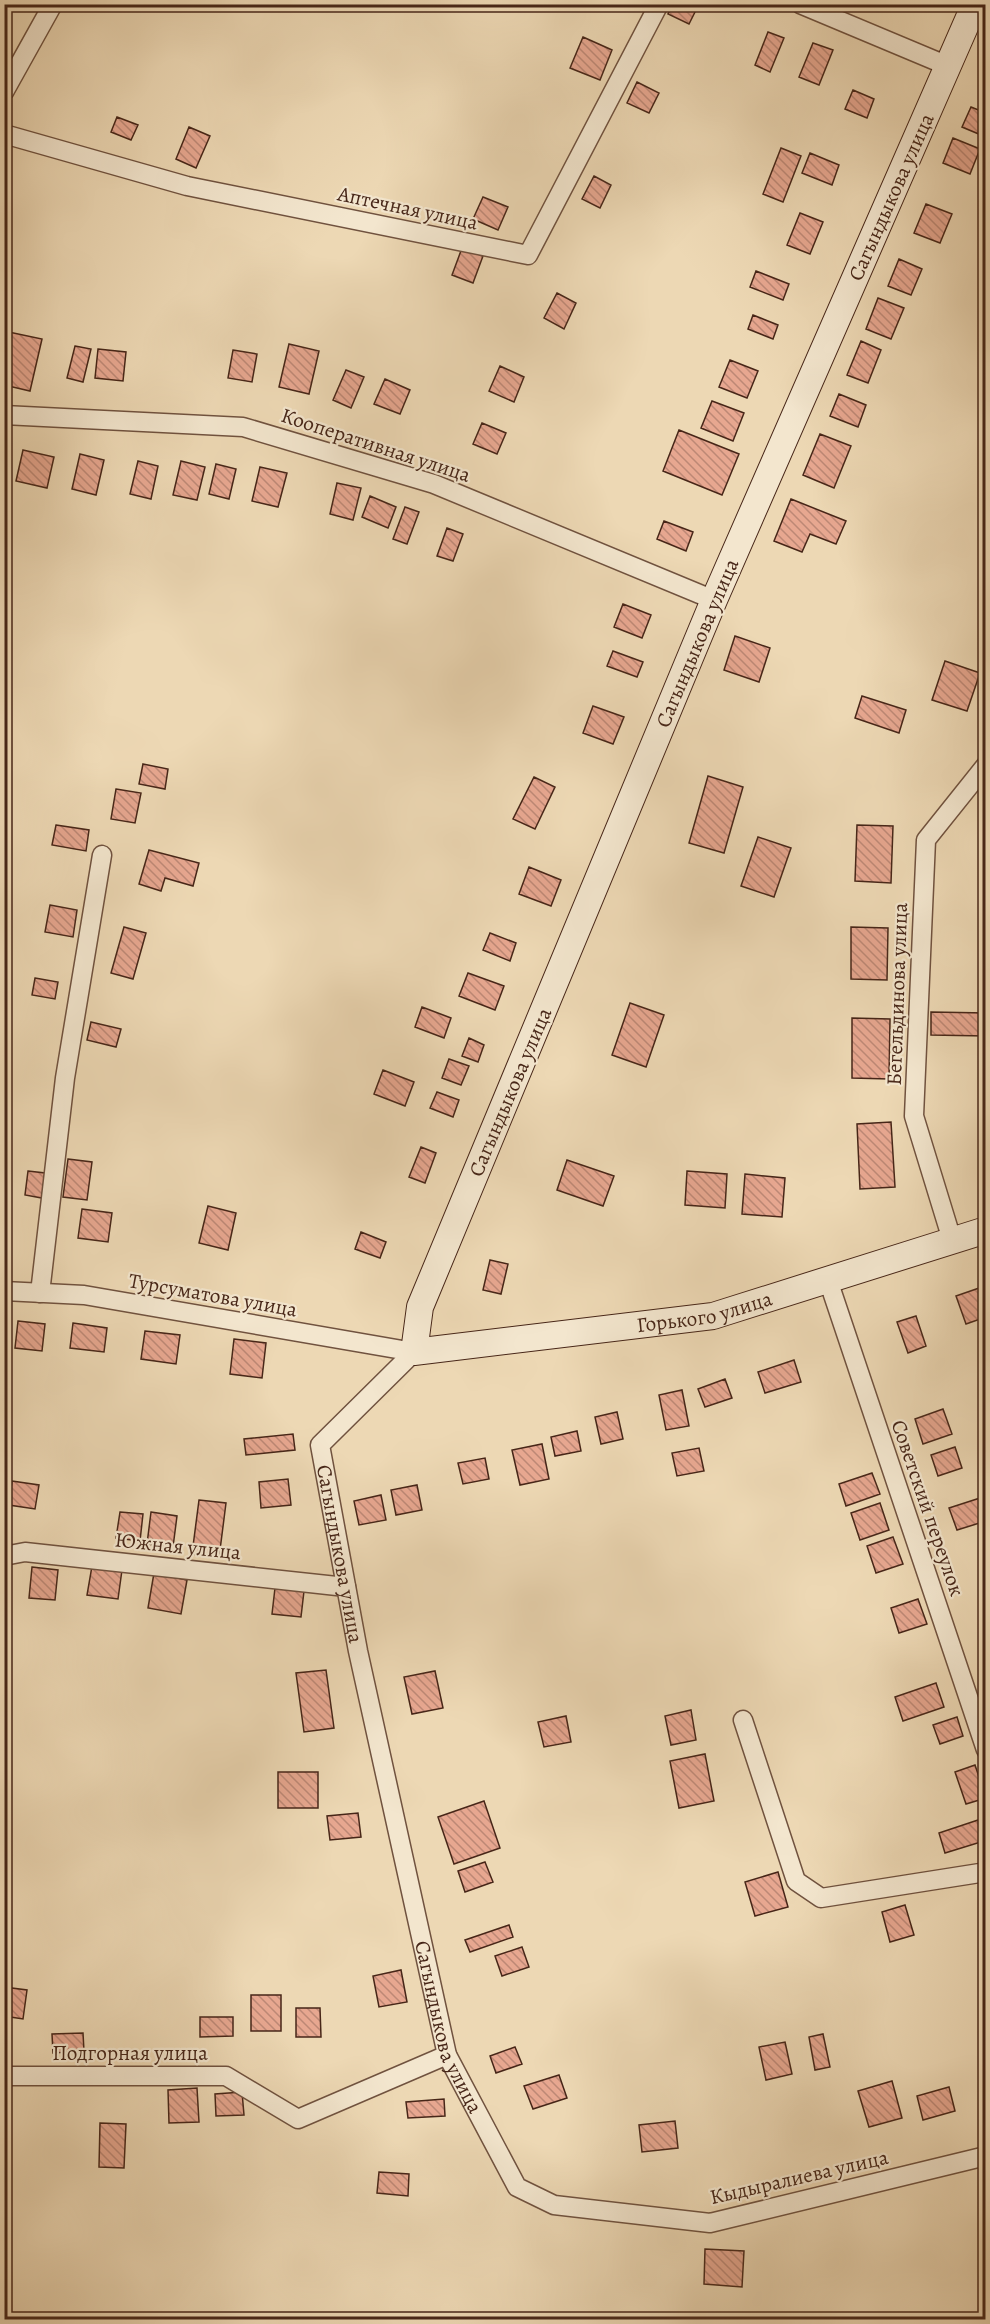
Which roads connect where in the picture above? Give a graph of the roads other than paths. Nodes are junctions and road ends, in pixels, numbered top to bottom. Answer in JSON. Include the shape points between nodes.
{"nodes":[{"id":1,"x":53,"y":4,"type":"edge"},
{"id":2,"x":659,"y":4,"type":"edge"},
{"id":3,"x":800,"y":4,"type":"edge"},
{"id":4,"x":975,"y":4,"type":"edge"},
{"id":5,"x":948,"y":66,"type":"junction"},
{"id":6,"x":4,"y":92,"type":"edge"},
{"id":7,"x":4,"y":134,"type":"edge"},
{"id":8,"x":4,"y":415,"type":"edge"},
{"id":9,"x":714,"y":600,"type":"junction"},
{"id":10,"x":986,"y":765,"type":"edge"},
{"id":11,"x":102,"y":855,"type":"dead end"},
{"id":12,"x":986,"y":1230,"type":"edge"},
{"id":13,"x":952,"y":1240,"type":"junction"},
{"id":14,"x":828,"y":1280,"type":"junction"},
{"id":15,"x":4,"y":1291,"type":"edge"},
{"id":16,"x":40,"y":1293,"type":"junction"},
{"id":17,"x":414,"y":1352,"type":"junction"},
{"id":18,"x":4,"y":1556,"type":"edge"},
{"id":19,"x":346,"y":1587,"type":"junction"},
{"id":20,"x":743,"y":1720,"type":"dead end"},
{"id":21,"x":986,"y":1750,"type":"edge"},
{"id":22,"x":986,"y":1872,"type":"edge"},
{"id":23,"x":447,"y":2055,"type":"junction"},
{"id":24,"x":4,"y":2076,"type":"edge"},
{"id":25,"x":986,"y":2156,"type":"edge"},
{"id":26,"x":517,"y":2187,"type":"joint"}],
"edges":[{"from":1,"to":6,"type":"street"},
{"from":2,"to":7,"type":"street","name":"Аптечная улица","via":[[528,255],[187,186]]},
{"from":3,"to":5,"type":"street"},
{"from":4,"to":5,"type":"street","name":"Сагындыкова улица"},
{"from":5,"to":9,"type":"street","name":"Сагындыкова улица"},
{"from":8,"to":9,"type":"street","name":"Кооперативная улица","via":[[243,427],[434,484]]},
{"from":9,"to":17,"type":"street","name":"Сагындыкова улица","via":[[420,1307]]},
{"from":10,"to":13,"type":"street","name":"Бегельдинова улица","via":[[926,840],[914,1116]]},
{"from":11,"to":16,"type":"street","via":[[65,1078]]},
{"from":12,"to":13,"type":"street","name":"Горького улица"},
{"from":13,"to":14,"type":"street","name":"Горького улица"},
{"from":14,"to":17,"type":"street","name":"Горького улица","via":[[713,1316]]},
{"from":14,"to":21,"type":"street","name":"Советский переулок"},
{"from":15,"to":16,"type":"street","name":"Турсуматова улица"},
{"from":16,"to":17,"type":"street","name":"Турсуматова улица","via":[[84,1295]]},
{"from":17,"to":19,"type":"street","name":"Сагындыкова улица","via":[[320,1445]]},
{"from":18,"to":19,"type":"street","name":"Южная улица","via":[[25,1552]]},
{"from":19,"to":23,"type":"street","name":"Сагындыкова улица"},
{"from":20,"to":22,"type":"street","via":[[796,1881],[821,1898]]},
{"from":23,"to":24,"type":"street","name":"Подгорная улица","via":[[298,2119],[226,2076]]},
{"from":23,"to":26,"type":"street","name":"Сагындыкова улица"},
{"from":25,"to":26,"type":"street","name":"Кыдыралиева улица","via":[[710,2223],[554,2205]]}]}
